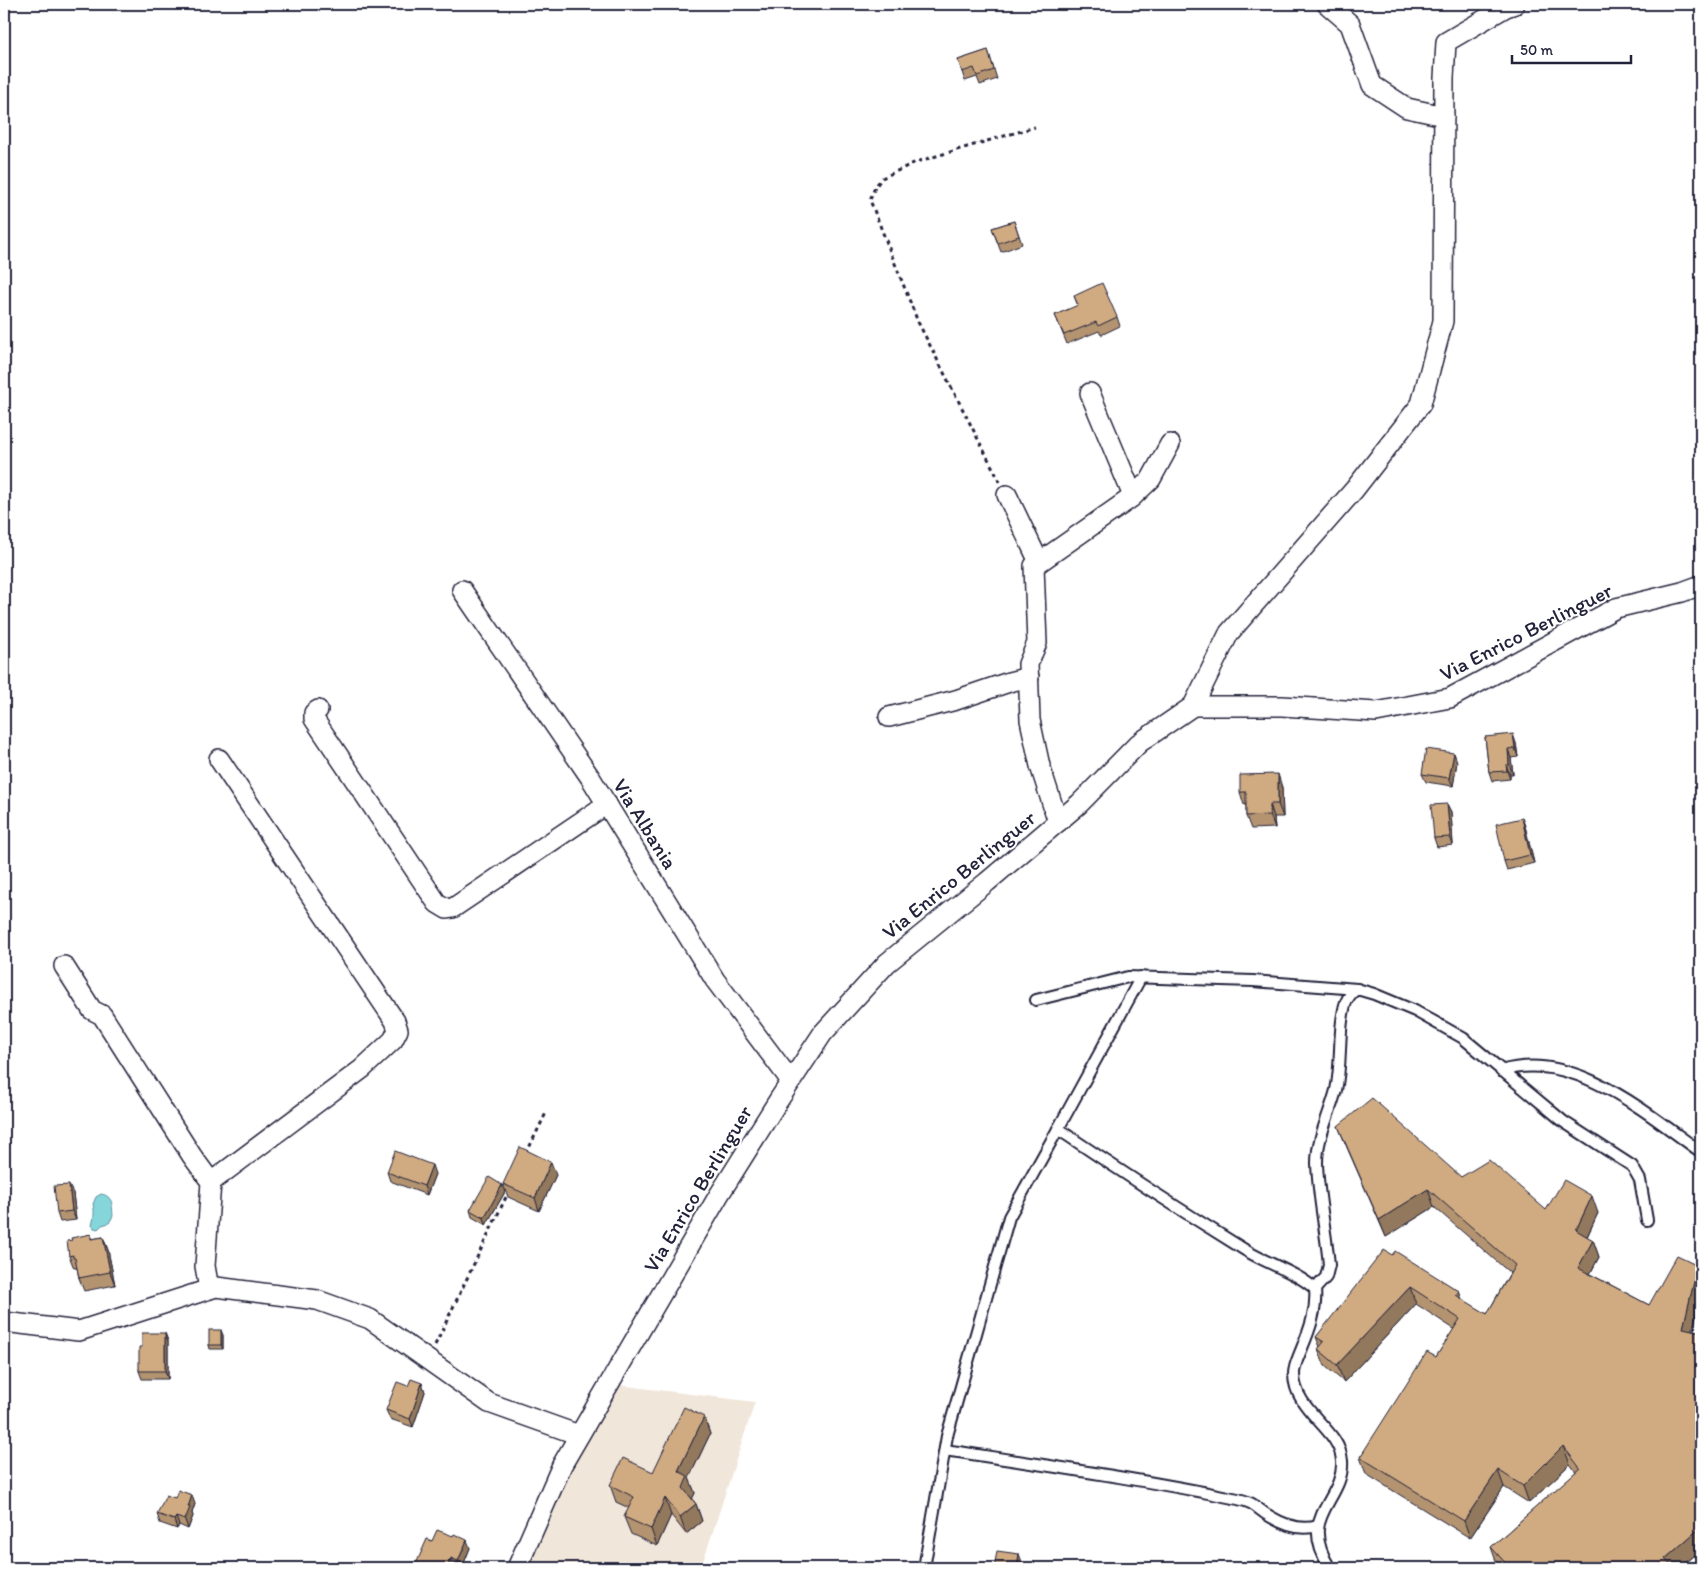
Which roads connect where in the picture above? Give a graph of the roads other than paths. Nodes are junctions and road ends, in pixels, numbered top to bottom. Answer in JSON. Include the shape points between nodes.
{"nodes":[{"id":1,"x":1327,"y":4,"type":"edge"},
{"id":2,"x":1350,"y":4,"type":"edge"},
{"id":3,"x":1515,"y":4,"type":"edge"},
{"id":4,"x":1350,"y":24,"type":"junction"},
{"id":5,"x":1444,"y":116,"type":"junction"},
{"id":6,"x":1090,"y":393,"type":"dead end"},
{"id":7,"x":1170,"y":444,"type":"dead end"},
{"id":8,"x":1007,"y":496,"type":"road end"},
{"id":9,"x":1133,"y":496,"type":"junction"},
{"id":10,"x":1039,"y":562,"type":"junction"},
{"id":11,"x":1701,"y":585,"type":"edge"},
{"id":12,"x":462,"y":590,"type":"dead end"},
{"id":13,"x":1029,"y":677,"type":"junction"},
{"id":14,"x":1193,"y":706,"type":"junction"},
{"id":15,"x":318,"y":710,"type":"dead end"},
{"id":16,"x":889,"y":717,"type":"dead end"},
{"id":17,"x":219,"y":759,"type":"dead end"},
{"id":18,"x":607,"y":804,"type":"junction"},
{"id":19,"x":1058,"y":822,"type":"junction"},
{"id":20,"x":64,"y":966,"type":"dead end"},
{"id":21,"x":1141,"y":977,"type":"junction"},
{"id":22,"x":1357,"y":989,"type":"junction"},
{"id":23,"x":1036,"y":1000,"type":"dead end"},
{"id":24,"x":1501,"y":1071,"type":"junction"},
{"id":25,"x":791,"y":1081,"type":"junction"},
{"id":26,"x":1058,"y":1129,"type":"junction"},
{"id":27,"x":1701,"y":1152,"type":"edge"},
{"id":28,"x":211,"y":1182,"type":"junction"},
{"id":29,"x":1647,"y":1220,"type":"dead end"},
{"id":30,"x":209,"y":1289,"type":"junction"},
{"id":31,"x":1315,"y":1290,"type":"junction"},
{"id":32,"x":4,"y":1322,"type":"edge"},
{"id":33,"x":579,"y":1435,"type":"junction"},
{"id":34,"x":945,"y":1450,"type":"junction"},
{"id":35,"x":1318,"y":1526,"type":"junction"},
{"id":36,"x":517,"y":1568,"type":"edge"},
{"id":37,"x":924,"y":1568,"type":"edge"},
{"id":38,"x":1330,"y":1568,"type":"edge"}],
"edges":[{"from":1,"to":4,"type":"street"},
{"from":2,"to":4,"type":"street"},
{"from":3,"to":5,"type":"street","via":[[1446,42]]},
{"from":4,"to":5,"type":"street","via":[[1372,85],[1407,108]]},
{"from":5,"to":14,"type":"street","via":[[1443,321],[1421,404],[1354,490],[1229,633]]},
{"from":6,"to":9,"type":"street"},
{"from":7,"to":9,"type":"street","via":[[1151,479]]},
{"from":8,"to":10,"type":"street"},
{"from":9,"to":10,"type":"street"},
{"from":10,"to":13,"type":"street","via":[[1034,566],[1037,643],[1028,664]]},
{"from":11,"to":14,"type":"street","name":"Via Enrico Berlinguer","via":[[1616,608],[1450,698],[1376,712],[1282,706]]},
{"from":12,"to":18,"type":"street","name":"Via Albania"},
{"from":13,"to":16,"type":"street"},
{"from":13,"to":19,"type":"street","via":[[1030,720],[1040,766]]},
{"from":14,"to":19,"type":"street","name":"Via Enrico Berlinguer","via":[[1139,743]]},
{"from":15,"to":18,"type":"street","via":[[314,719],[437,904],[447,909]]},
{"from":17,"to":28,"type":"street","via":[[398,1030],[393,1040],[362,1068]]},
{"from":18,"to":25,"type":"street","name":"Via Albania","via":[[715,980]]},
{"from":19,"to":25,"type":"street","name":"Via Enrico Berlinguer","via":[[887,963],[823,1033]]},
{"from":20,"to":28,"type":"street","via":[[92,1010],[102,1015]]},
{"from":21,"to":22,"type":"lane"},
{"from":21,"to":23,"type":"lane","via":[[1128,977]]},
{"from":21,"to":26,"type":"lane"},
{"from":22,"to":24,"type":"lane","via":[[1415,1011],[1463,1038]]},
{"from":22,"to":31,"type":"lane","via":[[1344,1005],[1336,1091],[1323,1127],[1317,1161],[1329,1265],[1326,1276]]},
{"from":24,"to":27,"type":"lane","via":[[1518,1066],[1547,1067],[1575,1074],[1617,1093]]},
{"from":24,"to":29,"type":"lane","via":[[1564,1122],[1632,1166],[1640,1180]]},
{"from":25,"to":33,"type":"street","name":"Via Enrico Berlinguer","via":[[719,1195]]},
{"from":26,"to":31,"type":"lane","via":[[1157,1195]]},
{"from":26,"to":34,"type":"lane","via":[[1009,1217]]},
{"from":28,"to":30,"type":"street","via":[[205,1266]]},
{"from":30,"to":32,"type":"street","via":[[79,1331]]},
{"from":30,"to":33,"type":"street","via":[[216,1287],[317,1300],[370,1319],[489,1403]]},
{"from":31,"to":35,"type":"lane","via":[[1312,1322],[1294,1372],[1296,1388],[1301,1401],[1341,1452],[1343,1464],[1339,1484]]},
{"from":33,"to":36,"type":"street","name":"Via Enrico Berlinguer","via":[[562,1465]]},
{"from":34,"to":35,"type":"lane","via":[[1195,1490],[1251,1502],[1270,1517],[1295,1527]]},
{"from":34,"to":37,"type":"lane"},
{"from":35,"to":38,"type":"lane","via":[[1321,1551]]}]}
